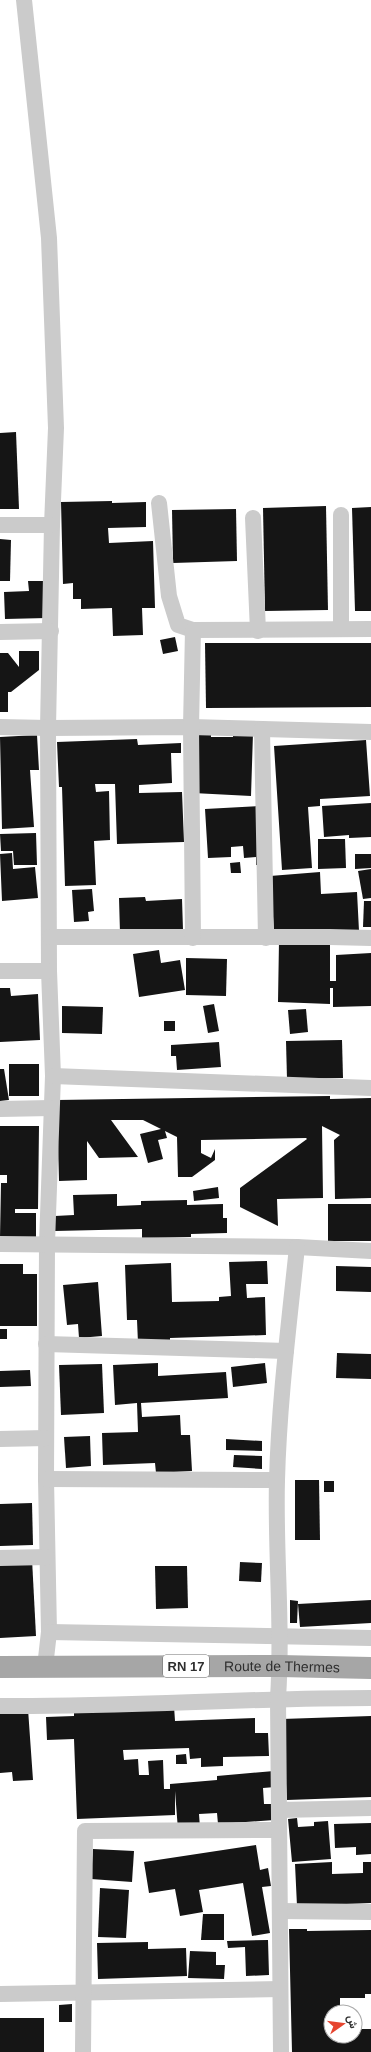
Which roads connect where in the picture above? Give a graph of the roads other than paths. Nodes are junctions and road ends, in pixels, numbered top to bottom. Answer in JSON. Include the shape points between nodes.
{"nodes":[{"id":1,"x":24,"y":0,"type":"edge"},
{"id":2,"x":159,"y":503,"type":"dead end"},
{"id":3,"x":341,"y":515,"type":"dead end"},
{"id":4,"x":253,"y":518,"type":"dead end"},
{"id":5,"x":0,"y":525,"type":"edge"},
{"id":6,"x":52,"y":525,"type":"junction"},
{"id":7,"x":341,"y":629,"type":"junction"},
{"id":8,"x":371,"y":629,"type":"edge"},
{"id":9,"x":194,"y":630,"type":"junction"},
{"id":10,"x":51,"y":631,"type":"junction"},
{"id":11,"x":258,"y":631,"type":"junction"},
{"id":12,"x":0,"y":632,"type":"edge"},
{"id":13,"x":0,"y":727,"type":"edge"},
{"id":14,"x":191,"y":727,"type":"junction"},
{"id":15,"x":48,"y":728,"type":"junction"},
{"id":16,"x":262,"y":729,"type":"junction"},
{"id":17,"x":371,"y":732,"type":"edge"},
{"id":18,"x":50,"y":937,"type":"junction"},
{"id":19,"x":193,"y":938,"type":"junction"},
{"id":20,"x":266,"y":938,"type":"junction"},
{"id":21,"x":371,"y":938,"type":"edge"},
{"id":22,"x":49,"y":970,"type":"junction"},
{"id":23,"x":0,"y":971,"type":"edge"},
{"id":24,"x":53,"y":1076,"type":"junction"},
{"id":25,"x":371,"y":1088,"type":"edge"},
{"id":26,"x":51,"y":1108,"type":"junction"},
{"id":27,"x":0,"y":1109,"type":"edge"},
{"id":28,"x":46,"y":1243,"type":"junction"},
{"id":29,"x":0,"y":1244,"type":"edge"},
{"id":30,"x":297,"y":1247,"type":"junction"},
{"id":31,"x":371,"y":1251,"type":"edge"},
{"id":32,"x":46,"y":1344,"type":"junction"},
{"id":33,"x":286,"y":1351,"type":"junction"},
{"id":34,"x":46,"y":1438,"type":"junction"},
{"id":35,"x":0,"y":1439,"type":"edge"},
{"id":36,"x":46,"y":1479,"type":"junction"},
{"id":37,"x":277,"y":1480,"type":"junction"},
{"id":38,"x":47,"y":1557,"type":"junction"},
{"id":39,"x":0,"y":1558,"type":"edge"},
{"id":40,"x":49,"y":1632,"type":"junction"},
{"id":41,"x":280,"y":1636,"type":"junction"},
{"id":42,"x":371,"y":1638,"type":"edge"},
{"id":43,"x":280,"y":1666,"type":"junction"},
{"id":44,"x":0,"y":1667,"type":"edge"},
{"id":45,"x":45,"y":1667,"type":"junction"},
{"id":46,"x":371,"y":1668,"type":"edge"},
{"id":47,"x":278,"y":1698,"type":"junction"},
{"id":48,"x":371,"y":1698,"type":"edge"},
{"id":49,"x":0,"y":1706,"type":"edge"},
{"id":50,"x":371,"y":1808,"type":"edge"},
{"id":51,"x":280,"y":1810,"type":"junction"},
{"id":52,"x":278,"y":1830,"type":"junction"},
{"id":53,"x":280,"y":1911,"type":"junction"},
{"id":54,"x":371,"y":1912,"type":"edge"},
{"id":55,"x":280,"y":1989,"type":"junction"},
{"id":56,"x":83,"y":1992,"type":"junction"},
{"id":57,"x":0,"y":1994,"type":"edge"},
{"id":58,"x":83,"y":2052,"type":"edge"},
{"id":59,"x":281,"y":2052,"type":"edge"}],
"edges":[{"from":1,"to":6,"type":"street","via":[[49,238],[56,428]]},
{"from":2,"to":9,"type":"street","via":[[169,596],[174,615],[178,625]]},
{"from":3,"to":7,"type":"street"},
{"from":4,"to":11,"type":"street"},
{"from":5,"to":6,"type":"street"},
{"from":6,"to":10,"type":"street"},
{"from":7,"to":8,"type":"street"},
{"from":7,"to":11,"type":"street"},
{"from":9,"to":11,"type":"street"},
{"from":9,"to":14,"type":"street"},
{"from":10,"to":12,"type":"street"},
{"from":10,"to":15,"type":"street"},
{"from":13,"to":15,"type":"street"},
{"from":14,"to":15,"type":"street"},
{"from":14,"to":16,"type":"street"},
{"from":14,"to":19,"type":"street"},
{"from":15,"to":18,"type":"street"},
{"from":16,"to":17,"type":"street"},
{"from":16,"to":20,"type":"street"},
{"from":18,"to":19,"type":"street"},
{"from":18,"to":22,"type":"street"},
{"from":19,"to":20,"type":"street"},
{"from":20,"to":21,"type":"street"},
{"from":22,"to":23,"type":"street"},
{"from":22,"to":24,"type":"street"},
{"from":24,"to":25,"type":"street"},
{"from":24,"to":26,"type":"street"},
{"from":26,"to":27,"type":"street"},
{"from":26,"to":28,"type":"street"},
{"from":28,"to":29,"type":"street"},
{"from":28,"to":30,"type":"street"},
{"from":28,"to":32,"type":"street"},
{"from":30,"to":31,"type":"street"},
{"from":30,"to":33,"type":"street"},
{"from":32,"to":33,"type":"street"},
{"from":32,"to":34,"type":"street"},
{"from":33,"to":37,"type":"street"},
{"from":34,"to":35,"type":"street"},
{"from":34,"to":36,"type":"street"},
{"from":36,"to":37,"type":"street"},
{"from":36,"to":38,"type":"street"},
{"from":37,"to":41,"type":"street"},
{"from":38,"to":39,"type":"street"},
{"from":38,"to":40,"type":"street"},
{"from":40,"to":41,"type":"street"},
{"from":40,"to":45,"type":"street"},
{"from":41,"to":42,"type":"street"},
{"from":41,"to":43,"type":"street"},
{"from":43,"to":45,"type":"main road","name":"Route de Thermes","number":"RN 17"},
{"from":43,"to":46,"type":"main road","name":"Route de Thermes","number":"RN 17"},
{"from":43,"to":47,"type":"street"},
{"from":44,"to":45,"type":"main road","name":"Route de Thermes","number":"RN 17"},
{"from":47,"to":48,"type":"street"},
{"from":47,"to":49,"type":"street"},
{"from":47,"to":51,"type":"street"},
{"from":50,"to":51,"type":"street"},
{"from":51,"to":52,"type":"street"},
{"from":52,"to":53,"type":"street"},
{"from":52,"to":56,"type":"street","via":[[85,1831]]},
{"from":53,"to":54,"type":"street"},
{"from":53,"to":55,"type":"street"},
{"from":55,"to":56,"type":"street"},
{"from":55,"to":59,"type":"street"},
{"from":56,"to":57,"type":"street"},
{"from":56,"to":58,"type":"street"}]}
